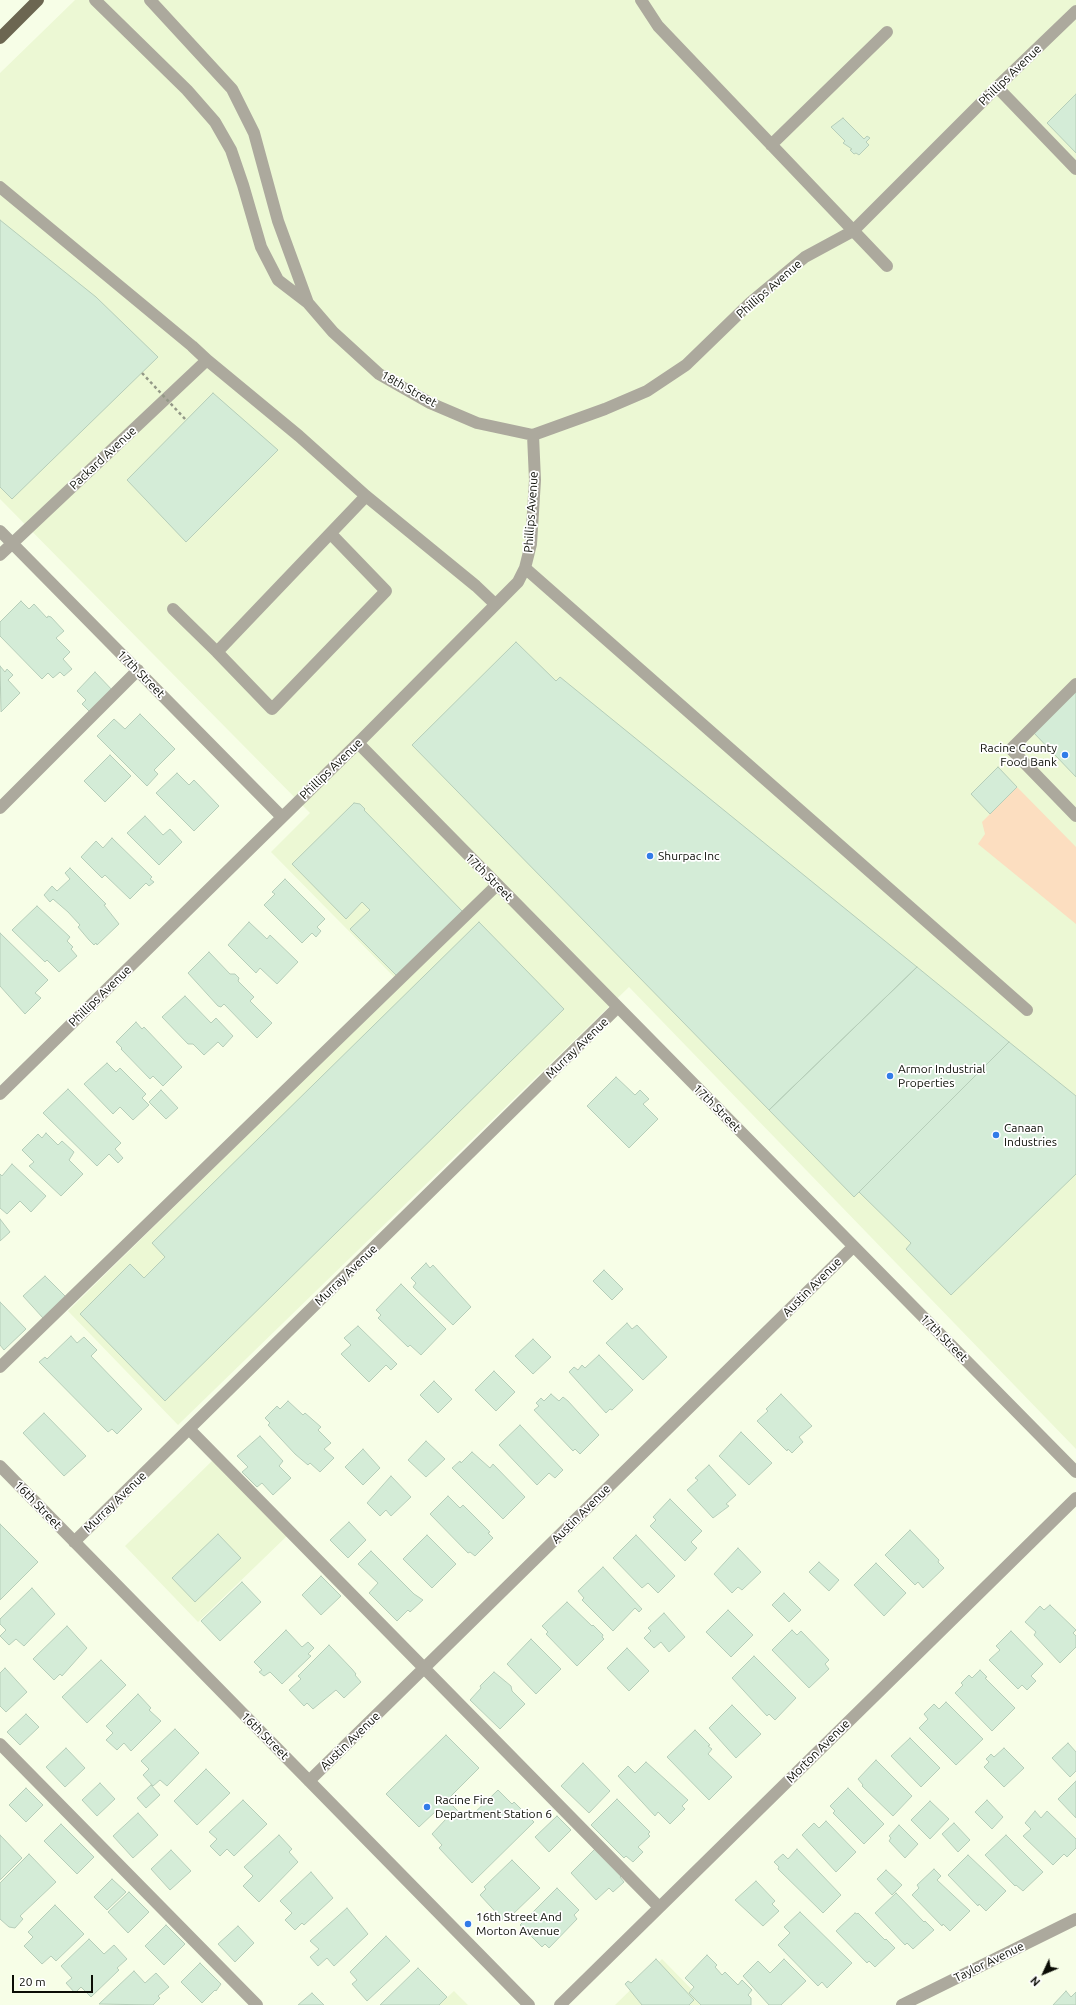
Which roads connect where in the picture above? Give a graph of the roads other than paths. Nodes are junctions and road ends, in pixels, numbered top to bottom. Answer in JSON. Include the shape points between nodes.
{"nodes":[{"id":1,"x":38,"y":0,"type":"edge"},
{"id":2,"x":95,"y":0,"type":"edge"},
{"id":3,"x":150,"y":0,"type":"edge"},
{"id":4,"x":642,"y":0,"type":"edge"},
{"id":5,"x":1076,"y":11,"type":"edge"},
{"id":6,"x":888,"y":32,"type":"dead end"},
{"id":7,"x":0,"y":38,"type":"edge"},
{"id":8,"x":996,"y":87,"type":"junction"},
{"id":9,"x":771,"y":145,"type":"junction"},
{"id":10,"x":1076,"y":169,"type":"edge"},
{"id":11,"x":0,"y":187,"type":"edge"},
{"id":12,"x":853,"y":231,"type":"junction"},
{"id":13,"x":887,"y":266,"type":"dead end"},
{"id":14,"x":308,"y":303,"type":"junction"},
{"id":15,"x":207,"y":360,"type":"junction"},
{"id":16,"x":533,"y":434,"type":"junction"},
{"id":17,"x":366,"y":496,"type":"junction"},
{"id":18,"x":0,"y":531,"type":"edge"},
{"id":19,"x":331,"y":534,"type":"junction"},
{"id":20,"x":12,"y":543,"type":"junction"},
{"id":21,"x":0,"y":555,"type":"edge"},
{"id":22,"x":525,"y":568,"type":"junction"},
{"id":23,"x":495,"y":604,"type":"junction"},
{"id":24,"x":173,"y":608,"type":"dead end"},
{"id":25,"x":217,"y":652,"type":"junction"},
{"id":26,"x":138,"y":670,"type":"junction"},
{"id":27,"x":1076,"y":684,"type":"edge"},
{"id":28,"x":358,"y":743,"type":"junction"},
{"id":29,"x":0,"y":808,"type":"edge"},
{"id":30,"x":1076,"y":816,"type":"edge"},
{"id":31,"x":282,"y":817,"type":"junction"},
{"id":32,"x":497,"y":885,"type":"junction"},
{"id":33,"x":618,"y":1007,"type":"junction"},
{"id":34,"x":1027,"y":1010,"type":"dead end"},
{"id":35,"x":0,"y":1094,"type":"edge"},
{"id":36,"x":853,"y":1246,"type":"junction"},
{"id":37,"x":0,"y":1367,"type":"edge"},
{"id":38,"x":189,"y":1429,"type":"junction"},
{"id":39,"x":0,"y":1466,"type":"edge"},
{"id":40,"x":1076,"y":1472,"type":"edge"},
{"id":41,"x":1076,"y":1498,"type":"edge"},
{"id":42,"x":74,"y":1542,"type":"junction"},
{"id":43,"x":423,"y":1669,"type":"junction"},
{"id":44,"x":0,"y":1744,"type":"edge"},
{"id":45,"x":309,"y":1781,"type":"junction"},
{"id":46,"x":660,"y":1907,"type":"junction"},
{"id":47,"x":1076,"y":1919,"type":"edge"},
{"id":48,"x":257,"y":2005,"type":"edge"},
{"id":49,"x":529,"y":2005,"type":"edge"},
{"id":50,"x":560,"y":2005,"type":"edge"},
{"id":51,"x":902,"y":2005,"type":"edge"}],
"edges":[{"from":1,"to":7,"type":"main road"},
{"from":2,"to":14,"type":"street","via":[[188,90],[215,122],[231,150],[261,247],[278,280]]},
{"from":3,"to":14,"type":"street","via":[[232,89],[242,108],[254,133],[278,220]]},
{"from":4,"to":9,"type":"street","via":[[658,26]]},
{"from":5,"to":8,"type":"street","name":"Phillips Avenue"},
{"from":6,"to":9,"type":"street"},
{"from":8,"to":10,"type":"street"},
{"from":8,"to":12,"type":"street","name":"Phillips Avenue"},
{"from":9,"to":12,"type":"street"},
{"from":11,"to":15,"type":"street"},
{"from":12,"to":13,"type":"street"},
{"from":12,"to":16,"type":"street","name":"Phillips Avenue","via":[[805,256],[751,302],[686,365],[647,392],[605,410]]},
{"from":14,"to":16,"type":"street","name":"18th Street","via":[[333,332],[379,374],[430,402],[477,423]]},
{"from":15,"to":17,"type":"street","via":[[299,436]]},
{"from":15,"to":20,"type":"street","name":"Packard Avenue"},
{"from":16,"to":22,"type":"street","name":"Phillips Avenue","via":[[535,480],[531,544]]},
{"from":17,"to":19,"type":"street"},
{"from":17,"to":23,"type":"street"},
{"from":18,"to":20,"type":"street","name":"17th Street"},
{"from":19,"to":25,"type":"street"},
{"from":19,"to":25,"type":"street","via":[[386,591],[272,709]]},
{"from":20,"to":21,"type":"street","name":"Packard Avenue"},
{"from":20,"to":26,"type":"street","name":"17th Street"},
{"from":22,"to":23,"type":"street","name":"Phillips Avenue","via":[[518,582]]},
{"from":22,"to":34,"type":"street"},
{"from":23,"to":28,"type":"street","name":"Phillips Avenue"},
{"from":24,"to":25,"type":"street"},
{"from":26,"to":29,"type":"street"},
{"from":26,"to":31,"type":"street","name":"17th Street"},
{"from":27,"to":30,"type":"street","via":[[1011,749]]},
{"from":28,"to":31,"type":"street","name":"Phillips Avenue"},
{"from":28,"to":32,"type":"street","name":"17th Street"},
{"from":31,"to":35,"type":"street","name":"Phillips Avenue"},
{"from":32,"to":33,"type":"street","name":"17th Street"},
{"from":32,"to":37,"type":"street"},
{"from":33,"to":36,"type":"street","name":"17th Street"},
{"from":33,"to":38,"type":"street","name":"Murray Avenue"},
{"from":36,"to":40,"type":"street","name":"17th Street"},
{"from":36,"to":43,"type":"street","name":"Austin Avenue"},
{"from":38,"to":42,"type":"street","name":"Murray Avenue"},
{"from":38,"to":43,"type":"street"},
{"from":39,"to":42,"type":"street","name":"16th Street"},
{"from":41,"to":46,"type":"street","name":"Morton Avenue"},
{"from":42,"to":45,"type":"street","name":"16th Street"},
{"from":43,"to":45,"type":"street","name":"Austin Avenue"},
{"from":43,"to":46,"type":"street"},
{"from":44,"to":48,"type":"street"},
{"from":45,"to":49,"type":"street","name":"16th Street"},
{"from":46,"to":50,"type":"street","name":"Morton Avenue"},
{"from":47,"to":51,"type":"street","name":"Taylor Avenue"}]}
